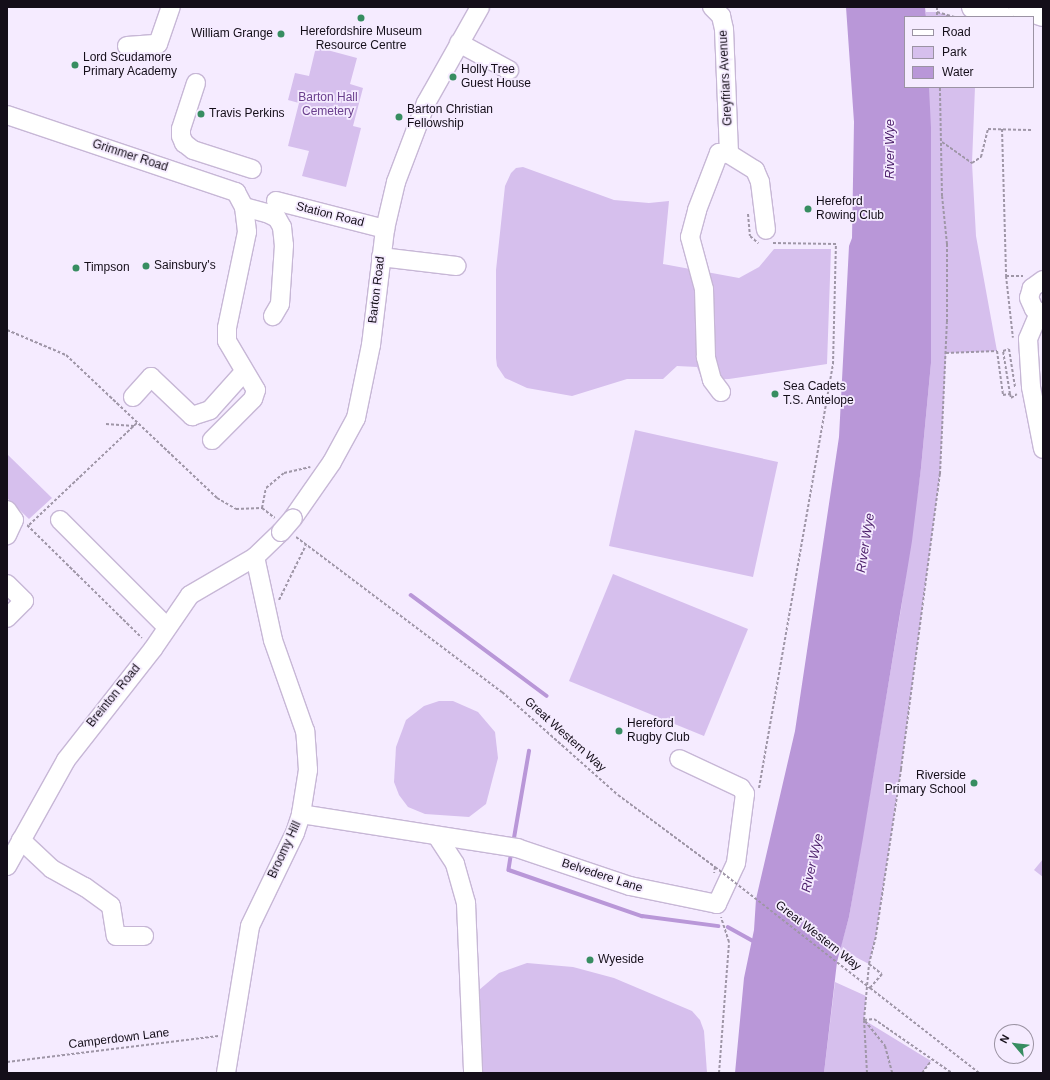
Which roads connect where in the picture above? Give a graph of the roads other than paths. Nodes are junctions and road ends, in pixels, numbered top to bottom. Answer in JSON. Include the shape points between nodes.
{"nodes":[{"id":1,"x":171,"y":7,"type":"edge"},
{"id":2,"x":480,"y":7,"type":"edge"},
{"id":3,"x":712,"y":7,"type":"edge"},
{"id":4,"x":973,"y":7,"type":"edge"},
{"id":5,"x":1020,"y":7,"type":"edge"},
{"id":6,"x":1043,"y":15,"type":"edge"},
{"id":7,"x":999,"y":16,"type":"edge"},
{"id":8,"x":459,"y":43,"type":"junction"},
{"id":9,"x":127,"y":46,"type":"dead end"},
{"id":10,"x":508,"y":70,"type":"dead end"},
{"id":11,"x":196,"y":83,"type":"dead end"},
{"id":12,"x":7,"y":116,"type":"edge"},
{"id":13,"x":193,"y":150,"type":"junction"},
{"id":14,"x":729,"y":154,"type":"junction"},
{"id":15,"x":252,"y":169,"type":"dead end"},
{"id":16,"x":186,"y":174,"type":"junction"},
{"id":17,"x":276,"y":201,"type":"dead end"},
{"id":18,"x":244,"y":207,"type":"junction"},
{"id":19,"x":385,"y":229,"type":"junction"},
{"id":20,"x":766,"y":239,"type":"road end"},
{"id":21,"x":381,"y":257,"type":"junction"},
{"id":22,"x":456,"y":266,"type":"dead end"},
{"id":23,"x":1043,"y":280,"type":"edge"},
{"id":24,"x":1041,"y":313,"type":"edge"},
{"id":25,"x":273,"y":316,"type":"dead end"},
{"id":26,"x":244,"y":372,"type":"junction"},
{"id":27,"x":721,"y":392,"type":"dead end"},
{"id":28,"x":133,"y":397,"type":"dead end"},
{"id":29,"x":212,"y":440,"type":"dead end"},
{"id":30,"x":1043,"y":449,"type":"edge"},
{"id":31,"x":7,"y":510,"type":"edge"},
{"id":32,"x":60,"y":520,"type":"dead end"},
{"id":33,"x":7,"y":535,"type":"edge"},
{"id":34,"x":255,"y":557,"type":"junction"},
{"id":35,"x":7,"y":584,"type":"edge"},
{"id":36,"x":7,"y":618,"type":"edge"},
{"id":37,"x":167,"y":627,"type":"junction"},
{"id":38,"x":680,"y":759,"type":"dead end"},
{"id":39,"x":301,"y":814,"type":"junction"},
{"id":40,"x":437,"y":836,"type":"junction"},
{"id":41,"x":21,"y":840,"type":"junction"},
{"id":42,"x":7,"y":866,"type":"edge"},
{"id":43,"x":144,"y":936,"type":"dead end"},
{"id":44,"x":226,"y":1073,"type":"edge"},
{"id":45,"x":473,"y":1073,"type":"edge"}],
"edges":[{"from":1,"to":9,"type":"street","via":[[158,44]]},
{"from":2,"to":8,"type":"street","name":"Barton Road"},
{"from":3,"to":14,"type":"street","name":"Greyfriars Avenue","via":[[721,16],[724,29]]},
{"from":4,"to":7,"type":"highway"},
{"from":5,"to":6,"type":"highway"},
{"from":8,"to":10,"type":"street"},
{"from":8,"to":19,"type":"street","name":"Barton Road","via":[[426,103],[412,137],[396,182]]},
{"from":11,"to":13,"type":"street","via":[[181,136]]},
{"from":12,"to":16,"type":"street","name":"Grimmer Road"},
{"from":13,"to":15,"type":"street"},
{"from":13,"to":16,"type":"street"},
{"from":14,"to":20,"type":"street","via":[[755,170],[760,182]]},
{"from":14,"to":27,"type":"street","via":[[719,153],[697,210],[690,237],[704,289],[706,357],[712,380]]},
{"from":16,"to":18,"type":"street","name":"Grimmer Road","via":[[236,192]]},
{"from":17,"to":19,"type":"street","name":"Station Road"},
{"from":18,"to":25,"type":"street","via":[[277,218],[282,227],[284,244],[280,304]]},
{"from":18,"to":26,"type":"street","via":[[247,232],[227,328],[228,341]]},
{"from":19,"to":21,"type":"street","name":"Barton Road"},
{"from":21,"to":22,"type":"street"},
{"from":21,"to":34,"type":"street","name":"Barton Road","via":[[360,405],[351,432],[287,527]]},
{"from":23,"to":24,"type":"street","via":[[1035,283],[1029,292],[1030,304]]},
{"from":24,"to":30,"type":"street","via":[[1028,339],[1031,387]]},
{"from":26,"to":28,"type":"street","via":[[210,410],[192,416],[151,377]]},
{"from":26,"to":29,"type":"street","via":[[255,386],[256,394]]},
{"from":31,"to":33,"type":"street","via":[[14,520]]},
{"from":32,"to":37,"type":"street"},
{"from":34,"to":37,"type":"street","name":"Breinton Road","via":[[194,592]]},
{"from":34,"to":39,"type":"street","name":"Broomy Hill","via":[[277,656],[305,731],[308,770]]},
{"from":35,"to":36,"type":"street","via":[[24,601]]},
{"from":37,"to":41,"type":"street","name":"Breinton Road","via":[[153,649],[66,760]]},
{"from":38,"to":40,"type":"street","name":"Belvedere Lane","via":[[741,788],[744,794],[736,863],[717,904],[630,886],[517,848]]},
{"from":39,"to":40,"type":"street","name":"Belvedere Lane"},
{"from":39,"to":44,"type":"street","name":"Broomy Hill","via":[[284,857],[250,926]]},
{"from":40,"to":45,"type":"street","via":[[455,864],[466,903]]},
{"from":41,"to":42,"type":"street","name":"Breinton Road"},
{"from":41,"to":43,"type":"street","via":[[52,870],[85,887],[111,906],[116,936]]}]}
